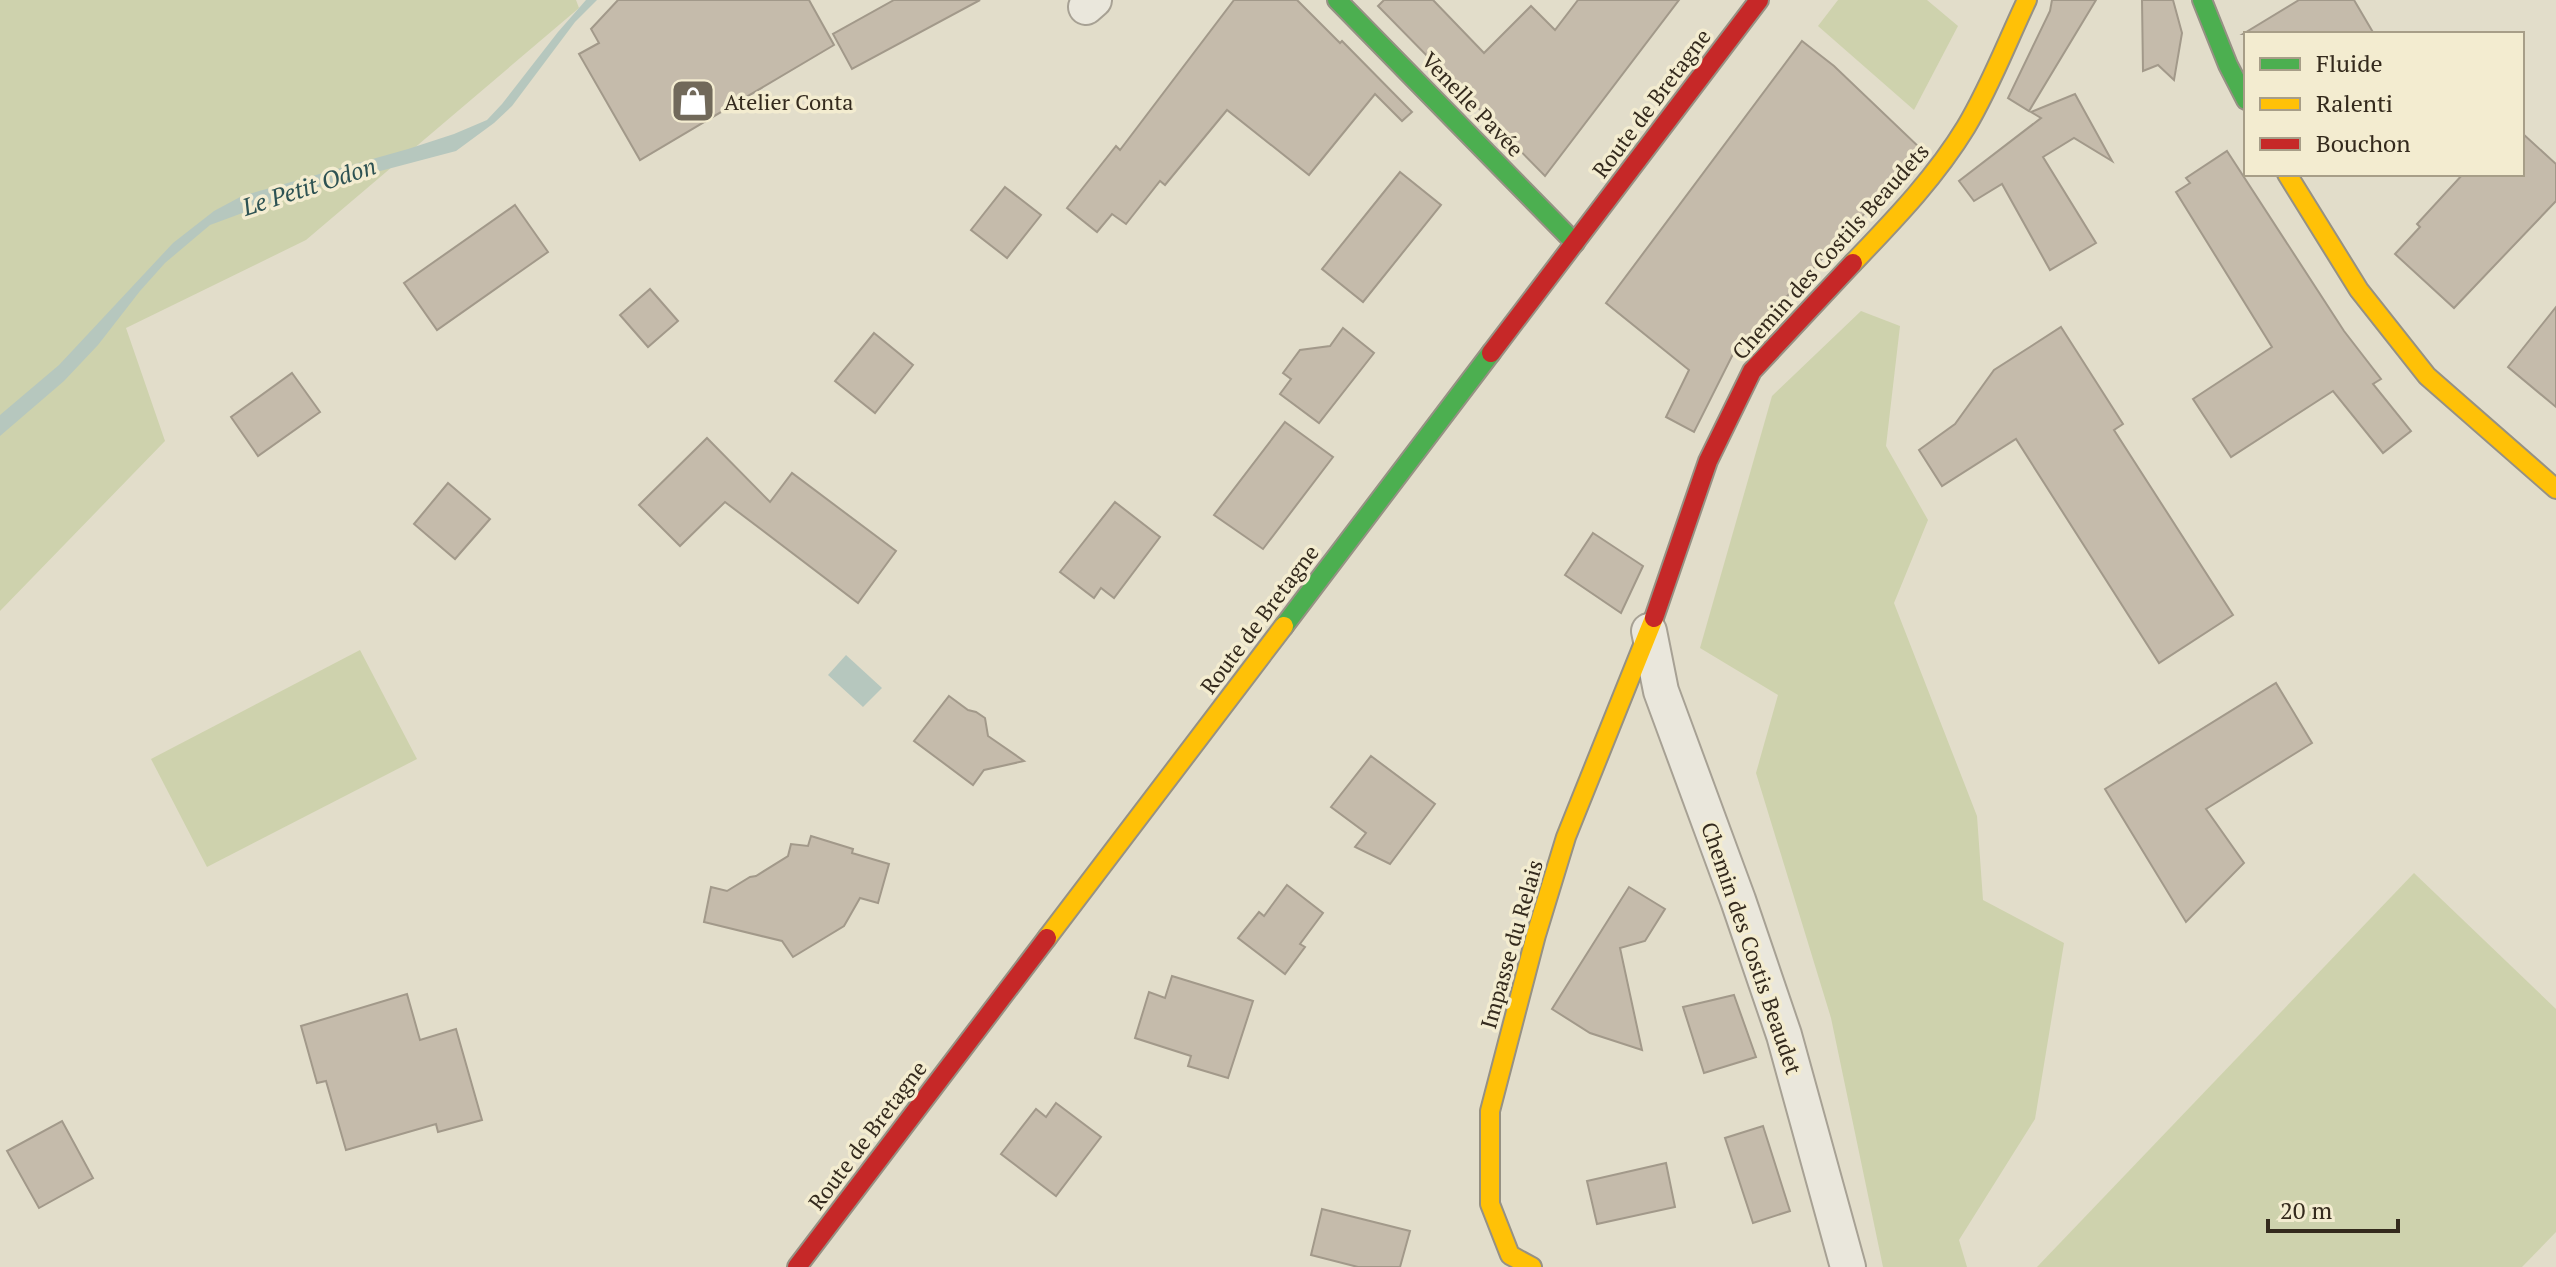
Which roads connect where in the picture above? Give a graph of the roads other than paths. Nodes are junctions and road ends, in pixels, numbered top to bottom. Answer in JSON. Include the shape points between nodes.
{"nodes":[{"id":1,"x":1337,"y":0,"type":"edge"},
{"id":2,"x":1759,"y":0,"type":"edge"},
{"id":3,"x":2027,"y":0,"type":"edge"},
{"id":4,"x":2202,"y":0,"type":"edge"},
{"id":5,"x":2244,"y":96,"type":"edge"},
{"id":6,"x":2288,"y":176,"type":"edge"},
{"id":7,"x":1575,"y":243,"type":"junction"},
{"id":8,"x":2556,"y":489,"type":"edge"},
{"id":9,"x":1649,"y":631,"type":"junction"},
{"id":10,"x":797,"y":1267,"type":"edge"},
{"id":11,"x":1532,"y":1267,"type":"edge"},
{"id":12,"x":1848,"y":1267,"type":"edge"}],
"edges":[{"from":1,"to":7,"type":"street","name":"Venelle Pavée"},
{"from":2,"to":7,"type":"street","name":"Route de Bretagne"},
{"from":3,"to":9,"type":"street","name":"Chemin des Costils Beaudets","via":[[1967,125],[1936,171],[1752,371],[1708,461]]},
{"from":4,"to":5,"type":"street"},
{"from":6,"to":8,"type":"street","via":[[2359,290],[2427,376]]},
{"from":7,"to":10,"type":"street","name":"Route de Bretagne"},
{"from":9,"to":11,"type":"street","name":"Impasse du Relais","via":[[1566,837],[1490,1111],[1490,1204],[1510,1255]]},
{"from":9,"to":12,"type":"street","name":"Chemin des Costis Beaudet","via":[[1661,691],[1784,1035]]}]}
